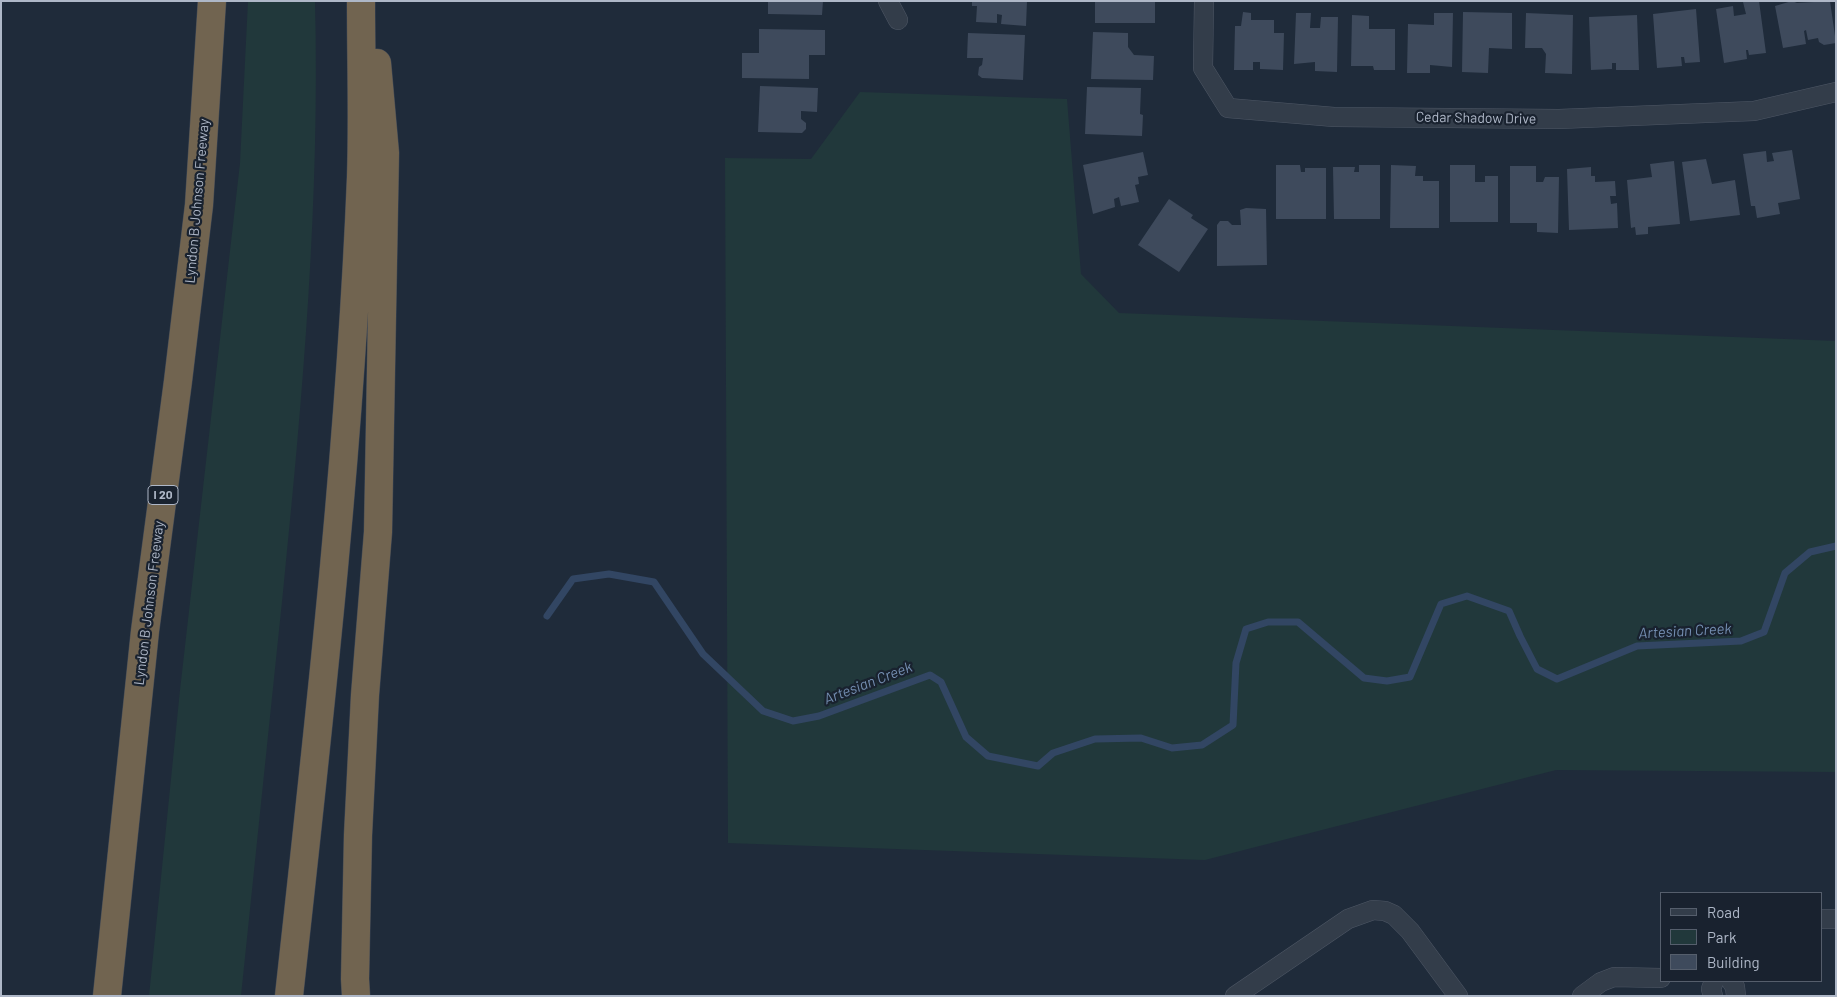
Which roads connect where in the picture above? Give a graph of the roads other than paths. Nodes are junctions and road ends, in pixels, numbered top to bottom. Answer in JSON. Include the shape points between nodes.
{"nodes":[{"id":1,"x":212,"y":1,"type":"edge"},
{"id":2,"x":361,"y":1,"type":"edge"},
{"id":3,"x":371,"y":1,"type":"edge"},
{"id":4,"x":888,"y":1,"type":"edge"},
{"id":5,"x":1204,"y":1,"type":"edge"},
{"id":6,"x":898,"y":20,"type":"dead end"},
{"id":7,"x":1836,"y":92,"type":"edge"},
{"id":8,"x":1822,"y":919,"type":"edge"},
{"id":9,"x":1836,"y":919,"type":"edge"},
{"id":10,"x":1660,"y":978,"type":"edge"},
{"id":11,"x":1714,"y":982,"type":"edge"},
{"id":12,"x":1732,"y":982,"type":"edge"},
{"id":13,"x":107,"y":994,"type":"edge"},
{"id":14,"x":289,"y":996,"type":"edge"},
{"id":15,"x":356,"y":996,"type":"edge"},
{"id":16,"x":1235,"y":996,"type":"edge"},
{"id":17,"x":1458,"y":996,"type":"edge"},
{"id":18,"x":1582,"y":996,"type":"edge"},
{"id":19,"x":1713,"y":996,"type":"edge"},
{"id":20,"x":1736,"y":996,"type":"edge"}],
"edges":[{"from":1,"to":13,"type":"highway","name":"Lyndon B Johnson Freeway","number":"I 20","via":[[199,206],[145,631]]},
{"from":2,"to":14,"type":"highway","via":[[361,174],[350,368]]},
{"from":3,"to":15,"type":"highway","via":[[385,163],[378,532],[358,835]]},
{"from":4,"to":6,"type":"street"},
{"from":5,"to":7,"type":"street","name":"Cedar Shadow Drive","via":[[1204,68],[1228,108],[1334,117],[1558,119],[1754,111]]},
{"from":8,"to":9,"type":"street"},
{"from":10,"to":18,"type":"street","via":[[1614,977]]},
{"from":11,"to":19,"type":"street"},
{"from":12,"to":20,"type":"street"},
{"from":16,"to":17,"type":"street","via":[[1348,919],[1373,910],[1394,915],[1410,931]]}]}
